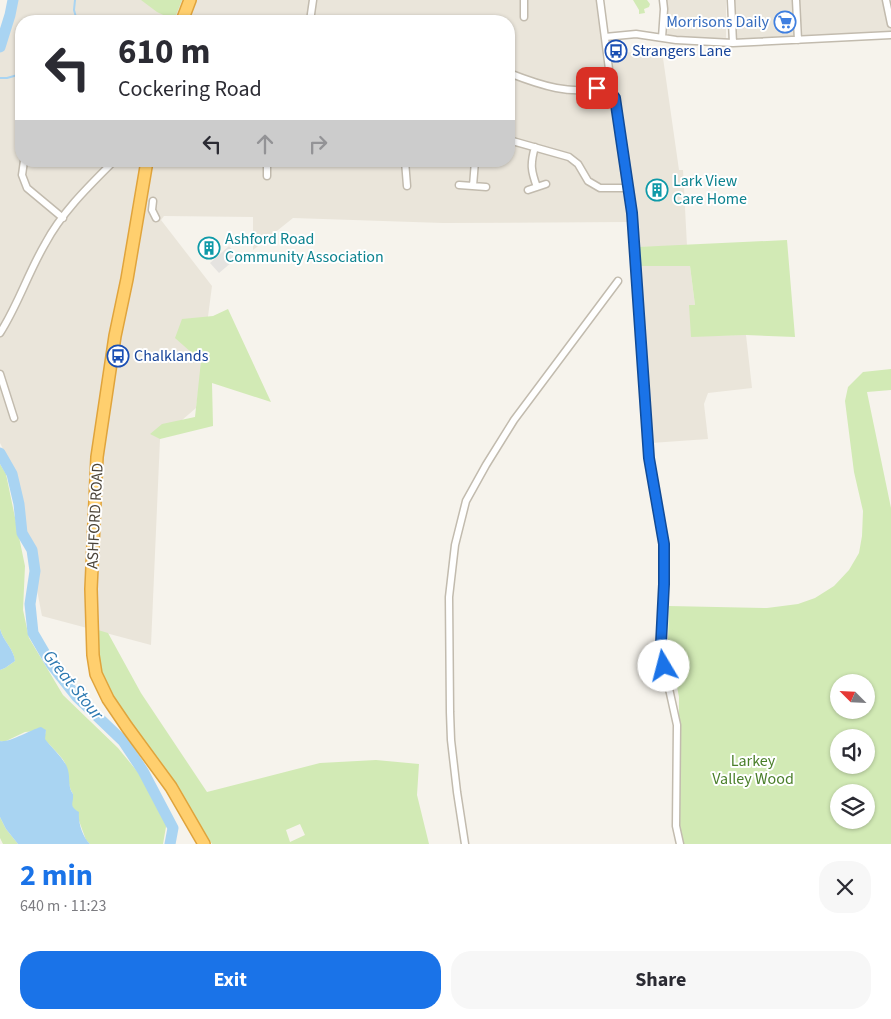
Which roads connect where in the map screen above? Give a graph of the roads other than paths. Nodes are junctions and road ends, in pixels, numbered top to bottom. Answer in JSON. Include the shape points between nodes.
{"nodes":[{"id":1,"x":190,"y":0,"type":"edge"},
{"id":2,"x":312,"y":0,"type":"edge"},
{"id":3,"x":524,"y":0,"type":"edge"},
{"id":4,"x":600,"y":0,"type":"edge"},
{"id":5,"x":663,"y":0,"type":"edge"},
{"id":6,"x":731,"y":0,"type":"edge"},
{"id":7,"x":796,"y":0,"type":"edge"},
{"id":8,"x":886,"y":0,"type":"edge"},
{"id":9,"x":186,"y":15,"type":"edge"},
{"id":10,"x":311,"y":15,"type":"edge"},
{"id":11,"x":524,"y":17,"type":"dead end"},
{"id":12,"x":891,"y":24,"type":"edge"},
{"id":13,"x":891,"y":35,"type":"edge"},
{"id":14,"x":605,"y":38,"type":"junction"},
{"id":15,"x":662,"y":38,"type":"junction"},
{"id":16,"x":798,"y":40,"type":"junction"},
{"id":17,"x":733,"y":43,"type":"junction"},
{"id":18,"x":515,"y":74,"type":"edge"},
{"id":19,"x":605,"y":85,"type":"junction"},
{"id":20,"x":515,"y":142,"type":"edge"},
{"id":21,"x":535,"y":147,"type":"junction"},
{"id":22,"x":23,"y":167,"type":"edge"},
{"id":23,"x":108,"y":167,"type":"edge"},
{"id":24,"x":146,"y":167,"type":"edge"},
{"id":25,"x":268,"y":167,"type":"edge"},
{"id":26,"x":405,"y":167,"type":"edge"},
{"id":27,"x":475,"y":167,"type":"edge"},
{"id":28,"x":267,"y":176,"type":"dead end"},
{"id":29,"x":546,"y":184,"type":"dead end"},
{"id":30,"x":459,"y":185,"type":"dead end"},
{"id":31,"x":407,"y":186,"type":"dead end"},
{"id":32,"x":473,"y":186,"type":"junction"},
{"id":33,"x":486,"y":186,"type":"dead end"},
{"id":34,"x":537,"y":187,"type":"junction"},
{"id":35,"x":629,"y":188,"type":"junction"},
{"id":36,"x":528,"y":190,"type":"dead end"},
{"id":37,"x":153,"y":201,"type":"dead end"},
{"id":38,"x":63,"y":218,"type":"junction"},
{"id":39,"x":156,"y":218,"type":"dead end"},
{"id":40,"x":618,"y":281,"type":"dead end"},
{"id":41,"x":0,"y":333,"type":"edge"},
{"id":42,"x":0,"y":374,"type":"edge"},
{"id":43,"x":14,"y":418,"type":"dead end"},
{"id":44,"x":204,"y":844,"type":"edge"},
{"id":45,"x":465,"y":844,"type":"edge"},
{"id":46,"x":680,"y":844,"type":"edge"}],
"edges":[{"from":1,"to":9,"type":"highway"},
{"from":2,"to":10,"type":"street"},
{"from":3,"to":11,"type":"street"},
{"from":4,"to":14,"type":"street"},
{"from":5,"to":15,"type":"street"},
{"from":6,"to":17,"type":"street"},
{"from":7,"to":16,"type":"street"},
{"from":8,"to":12,"type":"street"},
{"from":13,"to":16,"type":"street"},
{"from":14,"to":15,"type":"street","via":[[636,34]]},
{"from":14,"to":19,"type":"street","via":[[610,75]]},
{"from":15,"to":17,"type":"street"},
{"from":16,"to":17,"type":"street"},
{"from":18,"to":19,"type":"street","via":[[566,90],[587,90]]},
{"from":19,"to":35,"type":"street","via":[[615,98]]},
{"from":20,"to":21,"type":"street"},
{"from":21,"to":34,"type":"street","via":[[531,172]]},
{"from":21,"to":35,"type":"street","via":[[574,160],[588,181],[600,188]]},
{"from":22,"to":38,"type":"street","via":[[27,188]]},
{"from":23,"to":38,"type":"street","via":[[80,194]]},
{"from":24,"to":44,"type":"highway","name":"ASHFORD ROAD","via":[[97,457],[91,589],[93,654],[96,674],[108,699],[171,786]]},
{"from":25,"to":28,"type":"street"},
{"from":26,"to":31,"type":"street"},
{"from":27,"to":32,"type":"street"},
{"from":29,"to":34,"type":"street"},
{"from":30,"to":32,"type":"street"},
{"from":32,"to":33,"type":"street"},
{"from":34,"to":36,"type":"street"},
{"from":35,"to":46,"type":"street","via":[[649,458],[664,544],[661,643],[677,725],[676,826]]},
{"from":37,"to":39,"type":"street","via":[[152,210]]},
{"from":38,"to":41,"type":"street","via":[[46,242],[19,301]]},
{"from":40,"to":45,"type":"street","via":[[514,420],[466,501],[455,545],[449,597],[450,712],[456,792]]},
{"from":42,"to":43,"type":"street","via":[[5,406]]}]}
